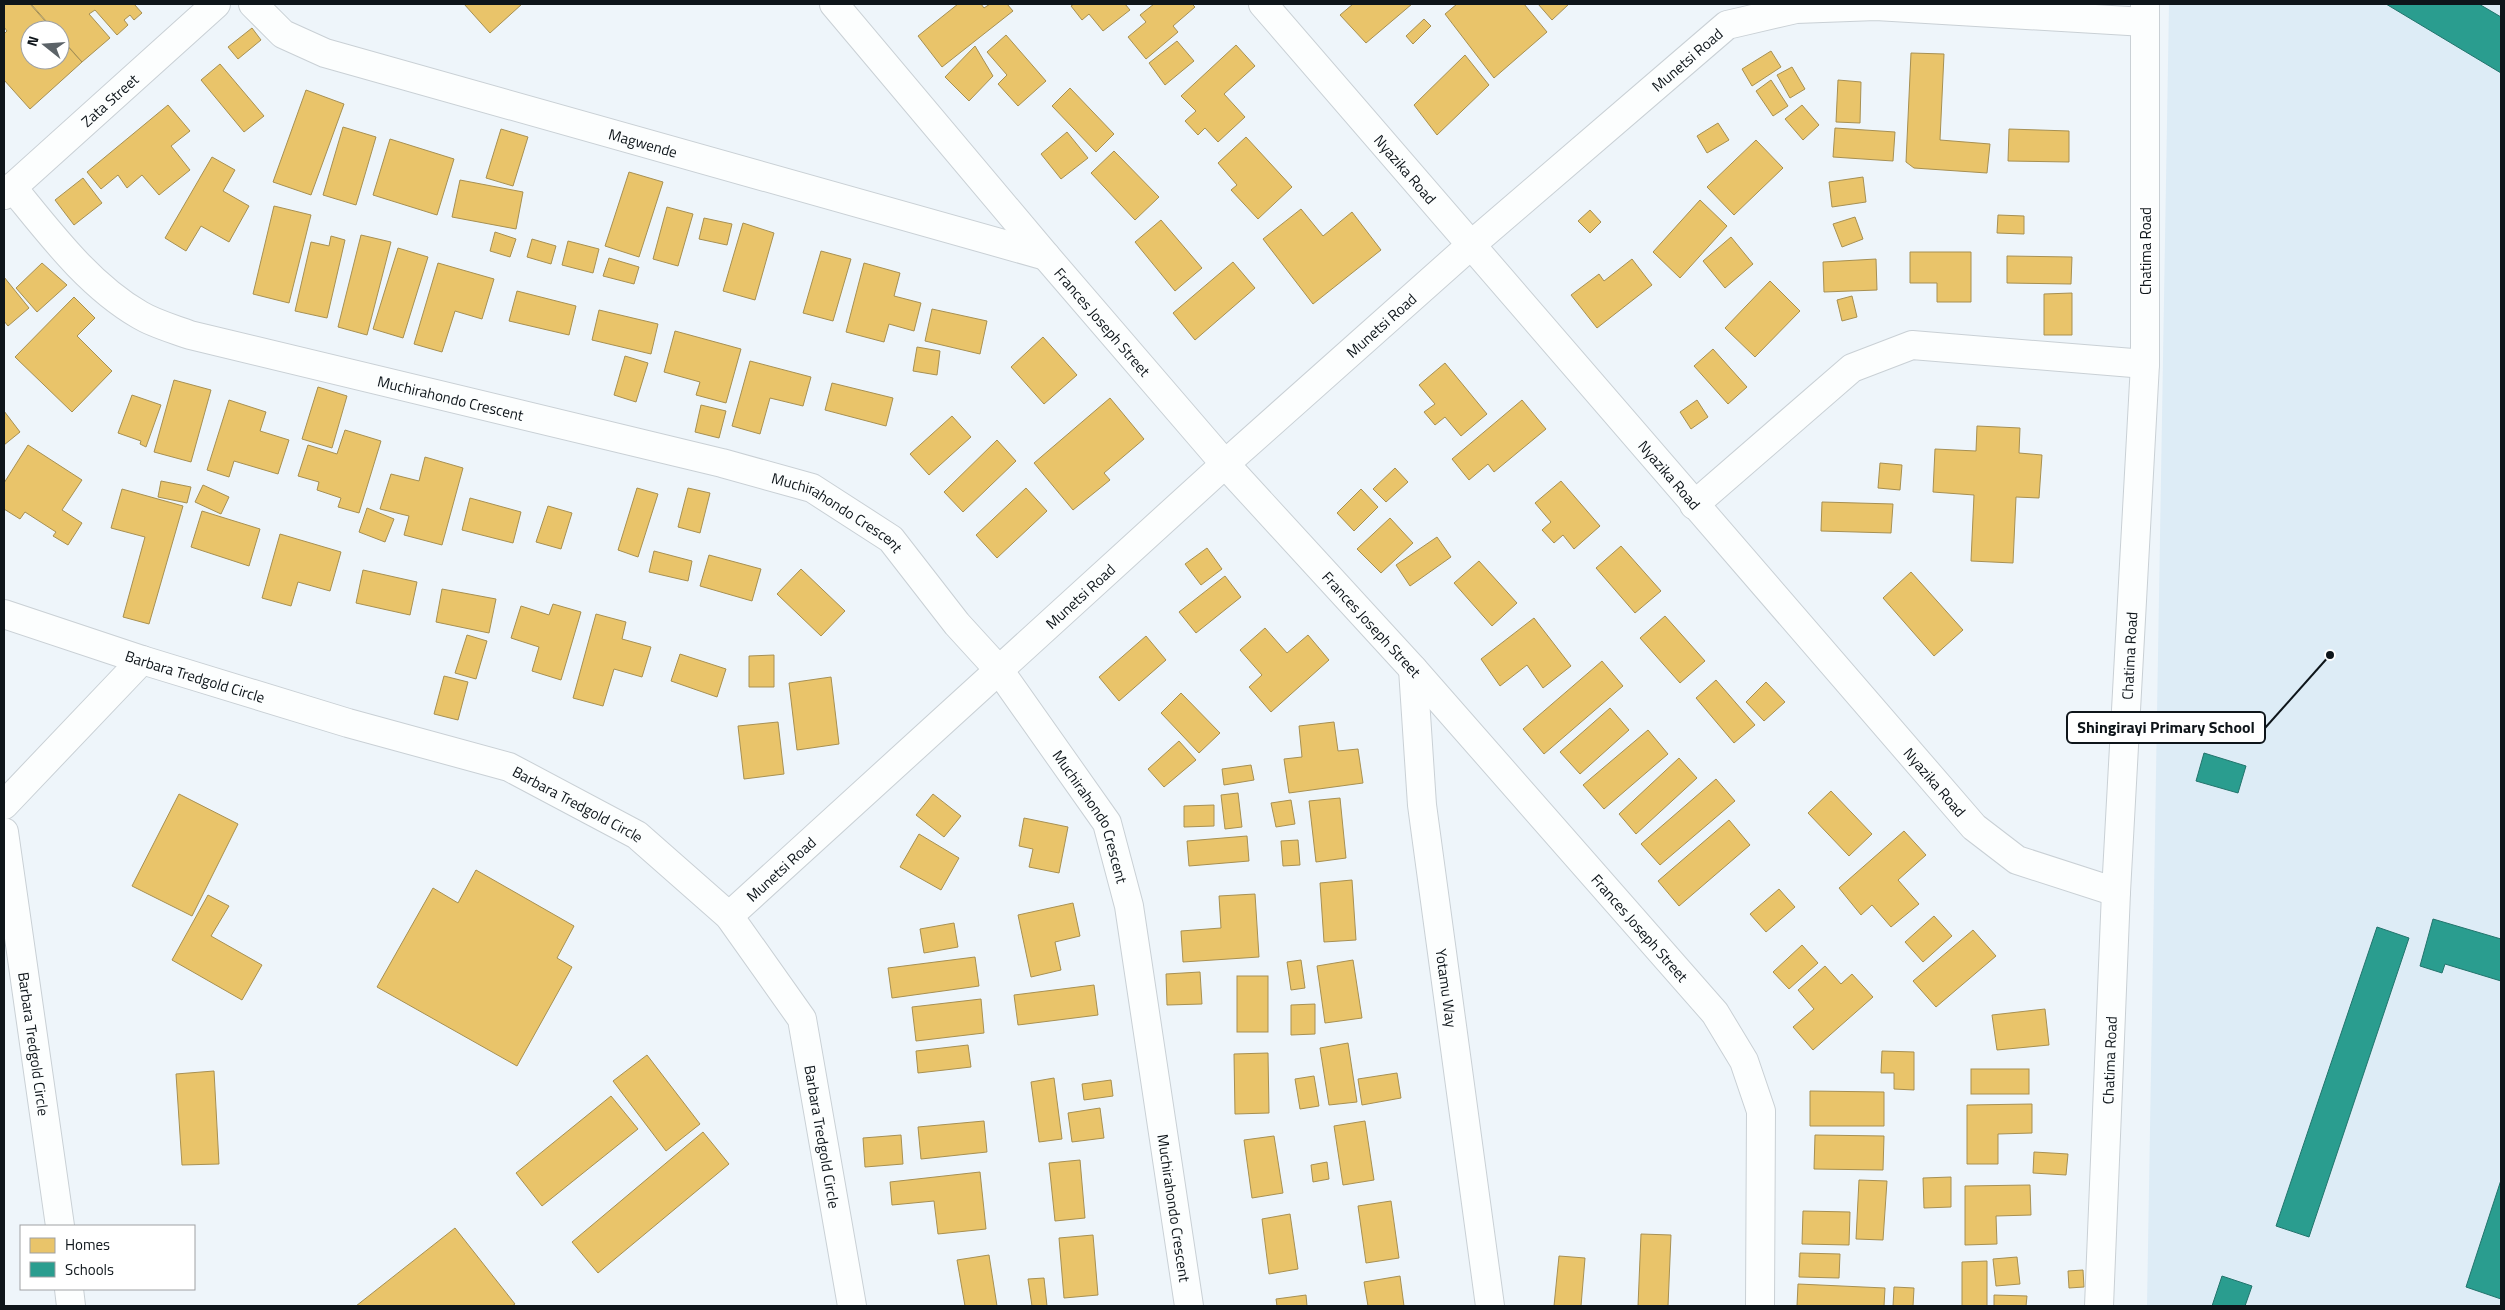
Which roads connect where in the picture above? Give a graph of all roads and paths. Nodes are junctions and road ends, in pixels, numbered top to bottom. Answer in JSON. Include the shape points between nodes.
{"nodes":[{"id":1,"x":216,"y":4,"type":"edge"},
{"id":2,"x":253,"y":4,"type":"edge"},
{"id":3,"x":834,"y":4,"type":"edge"},
{"id":4,"x":1263,"y":4,"type":"edge"},
{"id":5,"x":2145,"y":13,"type":"edge"},
{"id":6,"x":8,"y":191,"type":"edge"},
{"id":7,"x":1471,"y":245,"type":"junction"},
{"id":8,"x":1046,"y":256,"type":"junction"},
{"id":9,"x":2145,"y":364,"type":"junction"},
{"id":10,"x":1225,"y":464,"type":"junction"},
{"id":11,"x":1694,"y":505,"type":"junction"},
{"id":12,"x":4,"y":614,"type":"edge"},
{"id":13,"x":142,"y":660,"type":"junction"},
{"id":14,"x":1413,"y":669,"type":"junction"},
{"id":15,"x":999,"y":670,"type":"junction"},
{"id":16,"x":4,"y":805,"type":"edge"},
{"id":17,"x":4,"y":832,"type":"edge"},
{"id":18,"x":2116,"y":892,"type":"junction"},
{"id":19,"x":730,"y":916,"type":"junction"},
{"id":20,"x":60,"y":1225,"type":"edge"},
{"id":21,"x":69,"y":1290,"type":"edge"},
{"id":22,"x":71,"y":1306,"type":"edge"},
{"id":23,"x":852,"y":1306,"type":"edge"},
{"id":24,"x":1189,"y":1306,"type":"edge"},
{"id":25,"x":1490,"y":1306,"type":"edge"},
{"id":26,"x":1760,"y":1306,"type":"edge"},
{"id":27,"x":2100,"y":1306,"type":"edge"}],
"edges":[{"from":1,"to":6,"type":"street","name":"Zata Street"},
{"from":2,"to":8,"type":"street","name":"Magwende","via":[[284,34],[325,53]]},
{"from":3,"to":8,"type":"street","name":"Frances Joseph Street"},
{"from":4,"to":7,"type":"street","name":"Nyazika Road"},
{"from":5,"to":7,"type":"street","name":"Munetsi Road","via":[[1876,6],[1796,9],[1727,25]]},
{"from":5,"to":9,"type":"street","name":"Chatima Road"},
{"from":6,"to":15,"type":"street","name":"Muchirahondo Crescent","via":[[105,289],[140,316],[190,335],[722,462],[812,488],[891,539],[957,624]]},
{"from":7,"to":10,"type":"street","name":"Munetsi Road"},
{"from":7,"to":11,"type":"street","name":"Nyazika Road"},
{"from":8,"to":10,"type":"street","name":"Frances Joseph Street"},
{"from":9,"to":11,"type":"street","via":[[1912,345],[1852,368]]},
{"from":9,"to":18,"type":"street","name":"Chatima Road"},
{"from":10,"to":14,"type":"street","name":"Frances Joseph Street"},
{"from":10,"to":15,"type":"street","name":"Munetsi Road"},
{"from":11,"to":18,"type":"street","name":"Nyazika Road","via":[[1974,828],[2017,860]]},
{"from":12,"to":13,"type":"street","name":"Barbara Tredgold Circle"},
{"from":13,"to":16,"type":"street"},
{"from":13,"to":19,"type":"street","name":"Barbara Tredgold Circle","via":[[348,723],[509,767],[637,835]]},
{"from":14,"to":25,"type":"street","name":"Yotamu Way","via":[[1422,805]]},
{"from":14,"to":26,"type":"street","name":"Frances Joseph Street","via":[[1715,1013],[1744,1061],[1761,1111]]},
{"from":15,"to":19,"type":"street","name":"Munetsi Road"},
{"from":15,"to":24,"type":"street","name":"Muchirahondo Crescent","via":[[1107,823],[1129,906]]},
{"from":17,"to":20,"type":"street","name":"Barbara Tredgold Circle"},
{"from":18,"to":27,"type":"street","name":"Chatima Road"},
{"from":19,"to":23,"type":"street","name":"Barbara Tredgold Circle","via":[[802,1019]]},
{"from":21,"to":22,"type":"street"}]}
